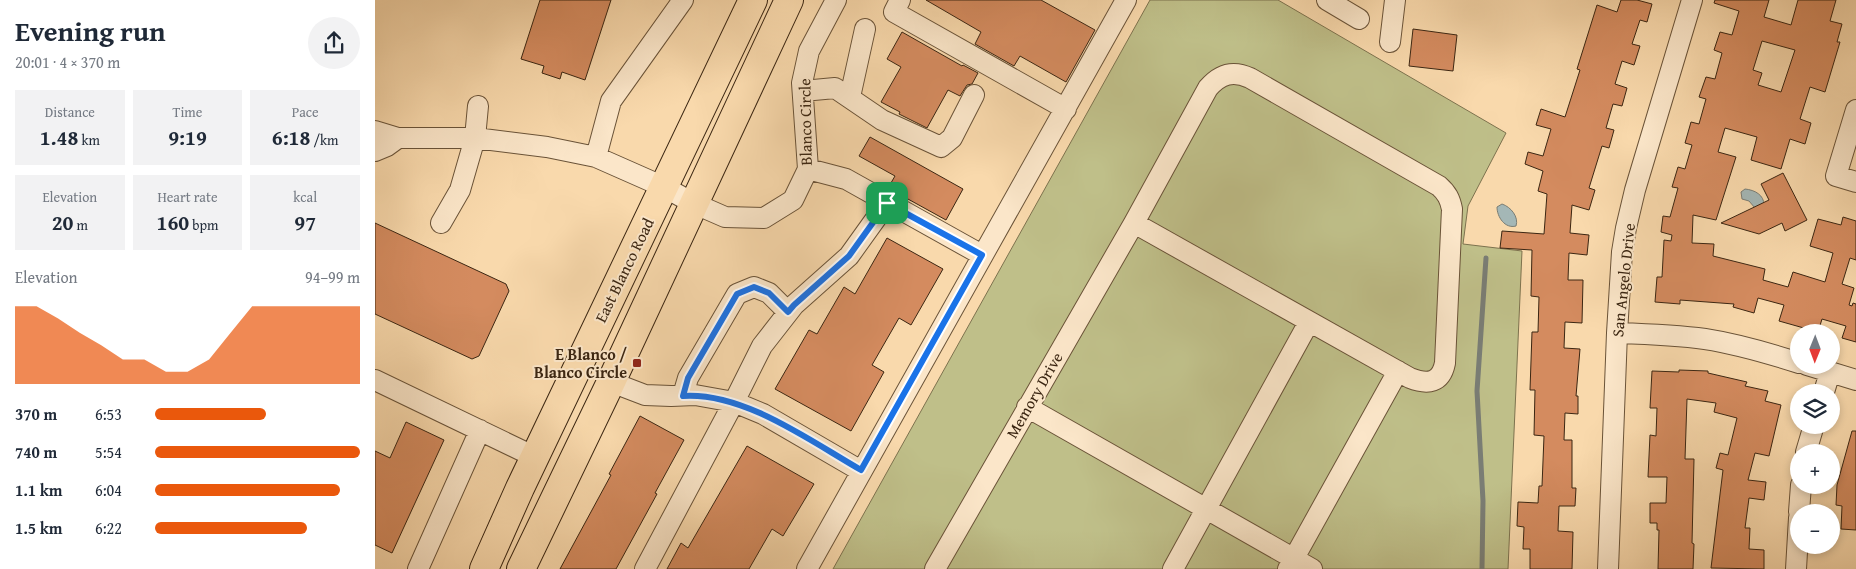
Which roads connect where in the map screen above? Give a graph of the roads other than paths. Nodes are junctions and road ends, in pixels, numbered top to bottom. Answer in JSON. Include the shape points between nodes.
{"nodes":[{"id":1,"x":683,"y":0,"type":"edge"},
{"id":2,"x":753,"y":0,"type":"edge"},
{"id":3,"x":789,"y":0,"type":"edge"},
{"id":4,"x":836,"y":0,"type":"edge"},
{"id":5,"x":900,"y":0,"type":"edge"},
{"id":6,"x":1126,"y":0,"type":"edge"},
{"id":7,"x":1327,"y":0,"type":"edge"},
{"id":8,"x":1395,"y":0,"type":"edge"},
{"id":9,"x":1692,"y":0,"type":"edge"},
{"id":10,"x":1359,"y":19,"type":"dead end"},
{"id":11,"x":865,"y":29,"type":"dead end"},
{"id":12,"x":1391,"y":42,"type":"dead end"},
{"id":13,"x":803,"y":91,"type":"junction"},
{"id":14,"x":974,"y":94,"type":"dead end"},
{"id":15,"x":850,"y":97,"type":"junction"},
{"id":16,"x":478,"y":106,"type":"dead end"},
{"id":17,"x":1065,"y":109,"type":"junction"},
{"id":18,"x":1856,"y":110,"type":"edge"},
{"id":19,"x":375,"y":131,"type":"edge"},
{"id":20,"x":398,"y":138,"type":"junction"},
{"id":21,"x":475,"y":138,"type":"junction"},
{"id":22,"x":375,"y":151,"type":"edge"},
{"id":23,"x":596,"y":158,"type":"junction"},
{"id":24,"x":808,"y":169,"type":"junction"},
{"id":25,"x":1856,"y":182,"type":"edge"},
{"id":26,"x":664,"y":187,"type":"junction"},
{"id":27,"x":693,"y":203,"type":"junction"},
{"id":28,"x":887,"y":203,"type":"junction"},
{"id":29,"x":441,"y":223,"type":"dead end"},
{"id":30,"x":1134,"y":223,"type":"junction"},
{"id":31,"x":982,"y":255,"type":"junction"},
{"id":32,"x":788,"y":312,"type":"junction"},
{"id":33,"x":1309,"y":322,"type":"junction"},
{"id":34,"x":1617,"y":333,"type":"junction"},
{"id":35,"x":1790,"y":360,"type":"edge"},
{"id":36,"x":1398,"y":371,"type":"junction"},
{"id":37,"x":1836,"y":374,"type":"edge"},
{"id":38,"x":375,"y":380,"type":"edge"},
{"id":39,"x":1856,"y":380,"type":"edge"},
{"id":40,"x":611,"y":382,"type":"junction"},
{"id":41,"x":683,"y":396,"type":"junction"},
{"id":42,"x":734,"y":402,"type":"junction"},
{"id":43,"x":1027,"y":407,"type":"junction"},
{"id":44,"x":480,"y":430,"type":"junction"},
{"id":45,"x":535,"y":457,"type":"junction"},
{"id":46,"x":861,"y":470,"type":"junction"},
{"id":47,"x":1207,"y":509,"type":"junction"},
{"id":48,"x":1797,"y":554,"type":"edge"},
{"id":49,"x":1291,"y":564,"type":"edge"},
{"id":50,"x":418,"y":569,"type":"edge"},
{"id":51,"x":485,"y":569,"type":"edge"},
{"id":52,"x":521,"y":569,"type":"edge"},
{"id":53,"x":645,"y":569,"type":"edge"},
{"id":54,"x":807,"y":569,"type":"edge"},
{"id":55,"x":935,"y":569,"type":"edge"},
{"id":56,"x":1173,"y":569,"type":"edge"},
{"id":57,"x":1312,"y":569,"type":"edge"},
{"id":58,"x":1608,"y":569,"type":"edge"},
{"id":59,"x":1796,"y":569,"type":"edge"}],
"edges":[{"from":1,"to":23,"type":"street","via":[[611,101]]},
{"from":2,"to":26,"type":"highway","name":"East Blanco Road"},
{"from":3,"to":27,"type":"highway","name":"East Blanco Road"},
{"from":4,"to":13,"type":"street","name":"Blanco Circle","via":[[809,51]]},
{"from":5,"to":17,"type":"street","via":[[894,12]]},
{"from":6,"to":17,"type":"street"},
{"from":7,"to":10,"type":"street"},
{"from":8,"to":12,"type":"street"},
{"from":9,"to":34,"type":"street","name":"San Angelo Drive","via":[[1626,228]]},
{"from":11,"to":15,"type":"street"},
{"from":13,"to":15,"type":"street","via":[[835,88]]},
{"from":13,"to":24,"type":"street","name":"Blanco Circle"},
{"from":14,"to":15,"type":"street","via":[[952,138],[941,147],[883,120]]},
{"from":16,"to":21,"type":"street"},
{"from":17,"to":31,"type":"street"},
{"from":18,"to":25,"type":"street","via":[[1836,176]]},
{"from":19,"to":20,"type":"street"},
{"from":20,"to":21,"type":"street","name":"Blanco Circle"},
{"from":20,"to":22,"type":"street"},
{"from":21,"to":23,"type":"street","name":"Blanco Circle","via":[[547,147]]},
{"from":21,"to":29,"type":"street","via":[[459,190]]},
{"from":23,"to":26,"type":"street","name":"Blanco Circle"},
{"from":24,"to":27,"type":"street","name":"Blanco Circle","via":[[793,200],[764,218],[725,217]]},
{"from":24,"to":28,"type":"street","via":[[846,179]]},
{"from":26,"to":27,"type":"street","name":"Blanco Circle"},
{"from":26,"to":45,"type":"highway","name":"East Blanco Road"},
{"from":27,"to":40,"type":"highway","name":"East Blanco Road"},
{"from":28,"to":31,"type":"street"},
{"from":28,"to":32,"type":"street","via":[[849,256]]},
{"from":30,"to":33,"type":"street"},
{"from":30,"to":36,"type":"street","name":"Memory Drive","via":[[1208,88],[1221,76],[1241,74],[1250,78],[1447,193],[1451,228],[1445,363],[1440,376],[1427,382],[1419,382]]},
{"from":30,"to":43,"type":"street","name":"Memory Drive"},
{"from":31,"to":46,"type":"street"},
{"from":32,"to":41,"type":"street","via":[[769,293],[754,287],[737,294],[688,378]]},
{"from":32,"to":42,"type":"street","via":[[762,346]]},
{"from":33,"to":36,"type":"street"},
{"from":33,"to":47,"type":"street"},
{"from":34,"to":35,"type":"street","via":[[1707,339]]},
{"from":34,"to":58,"type":"street","name":"San Angelo Drive"},
{"from":36,"to":49,"type":"street"},
{"from":37,"to":39,"type":"street"},
{"from":38,"to":44,"type":"street"},
{"from":40,"to":41,"type":"street","via":[[645,394]]},
{"from":40,"to":52,"type":"highway","name":"East Blanco Road"},
{"from":41,"to":42,"type":"street"},
{"from":42,"to":46,"type":"street","via":[[763,414]]},
{"from":42,"to":53,"type":"street"},
{"from":43,"to":47,"type":"street"},
{"from":43,"to":55,"type":"street","name":"Memory Drive"},
{"from":44,"to":45,"type":"street"},
{"from":44,"to":50,"type":"street"},
{"from":45,"to":51,"type":"highway","name":"East Blanco Road"},
{"from":46,"to":54,"type":"street"},
{"from":47,"to":49,"type":"street"},
{"from":47,"to":56,"type":"street"},
{"from":48,"to":59,"type":"street"},
{"from":49,"to":57,"type":"street"}]}
